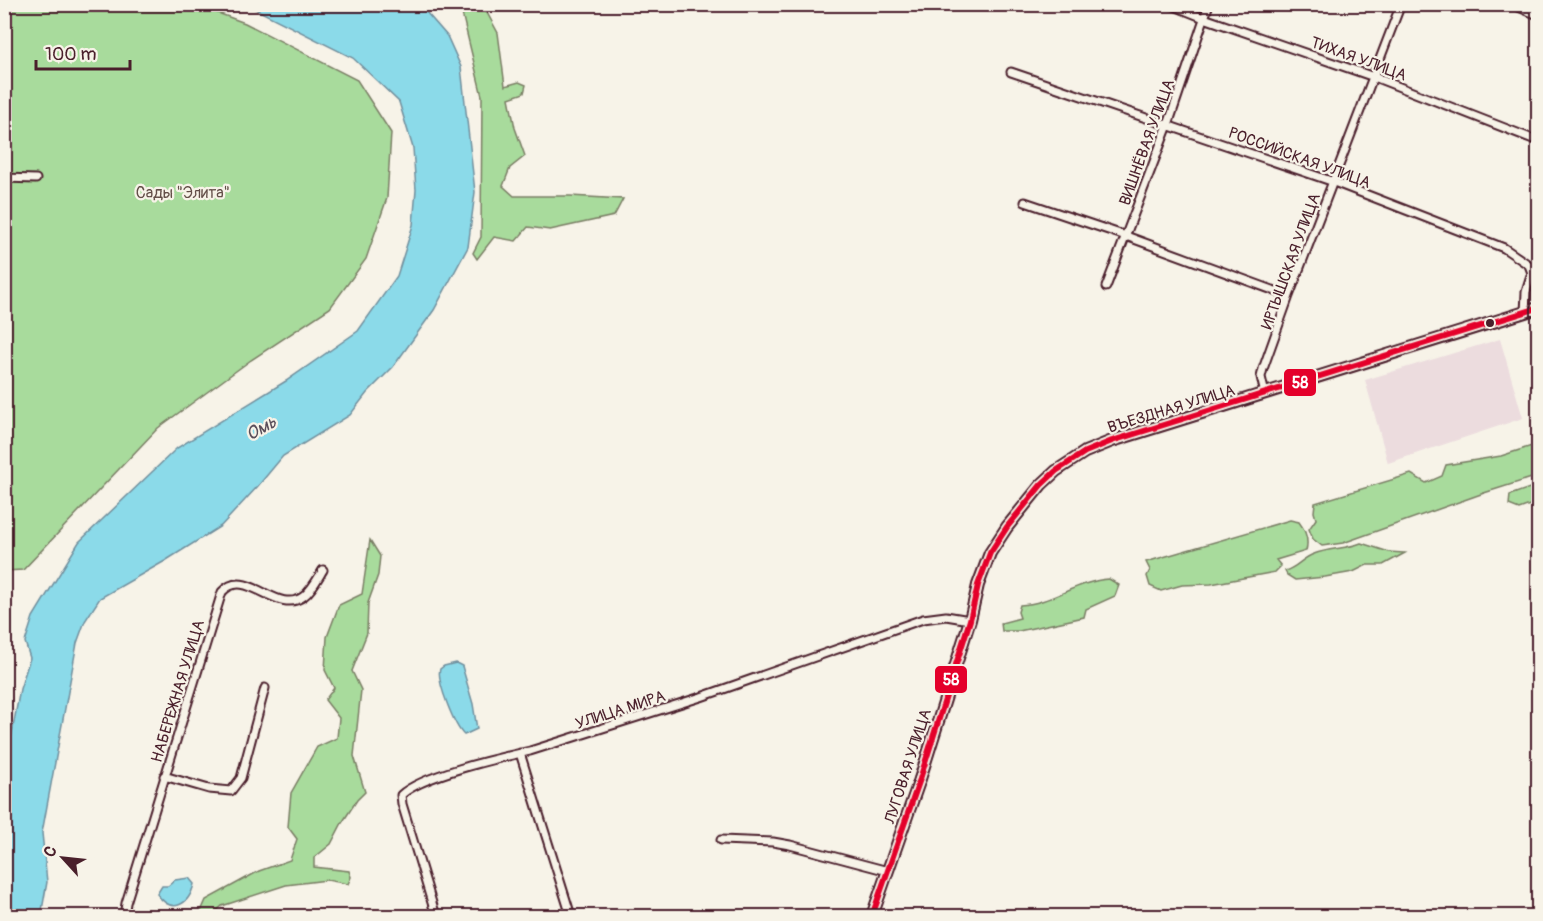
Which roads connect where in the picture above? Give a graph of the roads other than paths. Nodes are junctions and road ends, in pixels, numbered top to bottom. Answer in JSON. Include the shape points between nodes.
{"nodes":[{"id":1,"x":1169,"y":4,"type":"edge"},
{"id":2,"x":1209,"y":4,"type":"edge"},
{"id":3,"x":1401,"y":4,"type":"edge"},
{"id":4,"x":1511,"y":4,"type":"edge"},
{"id":5,"x":1539,"y":15,"type":"edge"},
{"id":6,"x":1204,"y":18,"type":"junction"},
{"id":7,"x":1011,"y":72,"type":"dead end"},
{"id":8,"x":1374,"y":76,"type":"junction"},
{"id":9,"x":1168,"y":125,"type":"junction"},
{"id":10,"x":1539,"y":141,"type":"edge"},
{"id":11,"x":4,"y":178,"type":"edge"},
{"id":12,"x":36,"y":179,"type":"dead end"},
{"id":13,"x":1334,"y":182,"type":"junction"},
{"id":14,"x":1025,"y":202,"type":"dead end"},
{"id":15,"x":1126,"y":236,"type":"junction"},
{"id":16,"x":1106,"y":287,"type":"dead end"},
{"id":17,"x":1289,"y":296,"type":"junction"},
{"id":18,"x":1539,"y":308,"type":"edge"},
{"id":19,"x":1525,"y":312,"type":"junction"},
{"id":20,"x":1265,"y":394,"type":"junction"},
{"id":21,"x":324,"y":570,"type":"dead end"},
{"id":22,"x":969,"y":622,"type":"junction"},
{"id":23,"x":265,"y":688,"type":"dead end"},
{"id":24,"x":520,"y":753,"type":"junction"},
{"id":25,"x":165,"y":776,"type":"junction"},
{"id":26,"x":721,"y":840,"type":"dead end"},
{"id":27,"x":888,"y":871,"type":"junction"},
{"id":28,"x":124,"y":916,"type":"edge"},
{"id":29,"x":436,"y":916,"type":"edge"},
{"id":30,"x":571,"y":916,"type":"edge"},
{"id":31,"x":872,"y":916,"type":"edge"}],
"edges":[{"from":1,"to":6,"type":"street","name":"ТИХАЯ УЛИЦА"},
{"from":2,"to":6,"type":"street","name":"ВИШНЁВАЯ УЛИЦА"},
{"from":3,"to":8,"type":"street","name":"ИРТЫШСКАЯ УЛИЦА"},
{"from":4,"to":5,"type":"street"},
{"from":6,"to":8,"type":"street","name":"ТИХАЯ УЛИЦА"},
{"from":6,"to":9,"type":"street","name":"ВИШНЁВАЯ УЛИЦА"},
{"from":7,"to":9,"type":"street","name":"РОССИЙСКАЯ УЛИЦА"},
{"from":8,"to":10,"type":"street","name":"ТИХАЯ УЛИЦА"},
{"from":8,"to":13,"type":"street","name":"ИРТЫШСКАЯ УЛИЦА"},
{"from":9,"to":13,"type":"street","name":"РОССИЙСКАЯ УЛИЦА"},
{"from":9,"to":15,"type":"street","name":"ВИШНЁВАЯ УЛИЦА"},
{"from":11,"to":12,"type":"street"},
{"from":13,"to":17,"type":"street","name":"ИРТЫШСКАЯ УЛИЦА"},
{"from":13,"to":19,"type":"street","name":"РОССИЙСКАЯ УЛИЦА","via":[[1504,248],[1529,265],[1532,273]]},
{"from":14,"to":15,"type":"street"},
{"from":15,"to":16,"type":"street","name":"ВИШНЁВАЯ УЛИЦА"},
{"from":15,"to":17,"type":"street"},
{"from":17,"to":20,"type":"street","name":"ИРТЫШСКАЯ УЛИЦА","via":[[1261,377]]},
{"from":18,"to":19,"type":"street","name":"ВЪЕЗДНАЯ УЛИЦА"},
{"from":19,"to":20,"type":"street","name":"ВЪЕЗДНАЯ УЛИЦА"},
{"from":20,"to":22,"type":"street","name":"ВЪЕЗДНАЯ УЛИЦА","via":[[1112,441],[1085,452],[1056,471],[990,553]]},
{"from":21,"to":25,"type":"street","name":"НАБЕРЕЖНАЯ УЛИЦА","via":[[304,596],[295,601],[286,602],[235,583],[222,592]]},
{"from":22,"to":24,"type":"street","name":"УЛИЦА МИРА","via":[[946,616],[923,619],[690,701]]},
{"from":22,"to":27,"type":"street","name":"ЛУГОВАЯ УЛИЦА"},
{"from":23,"to":25,"type":"street","via":[[241,778],[231,790],[209,789]]},
{"from":24,"to":29,"type":"street","name":"УЛИЦА МИРА","via":[[418,784],[401,795]]},
{"from":24,"to":30,"type":"street"},
{"from":25,"to":28,"type":"street","name":"НАБЕРЕЖНАЯ УЛИЦА"},
{"from":26,"to":27,"type":"street","via":[[790,845]]},
{"from":27,"to":31,"type":"street","name":"ЛУГОВАЯ УЛИЦА"}]}
